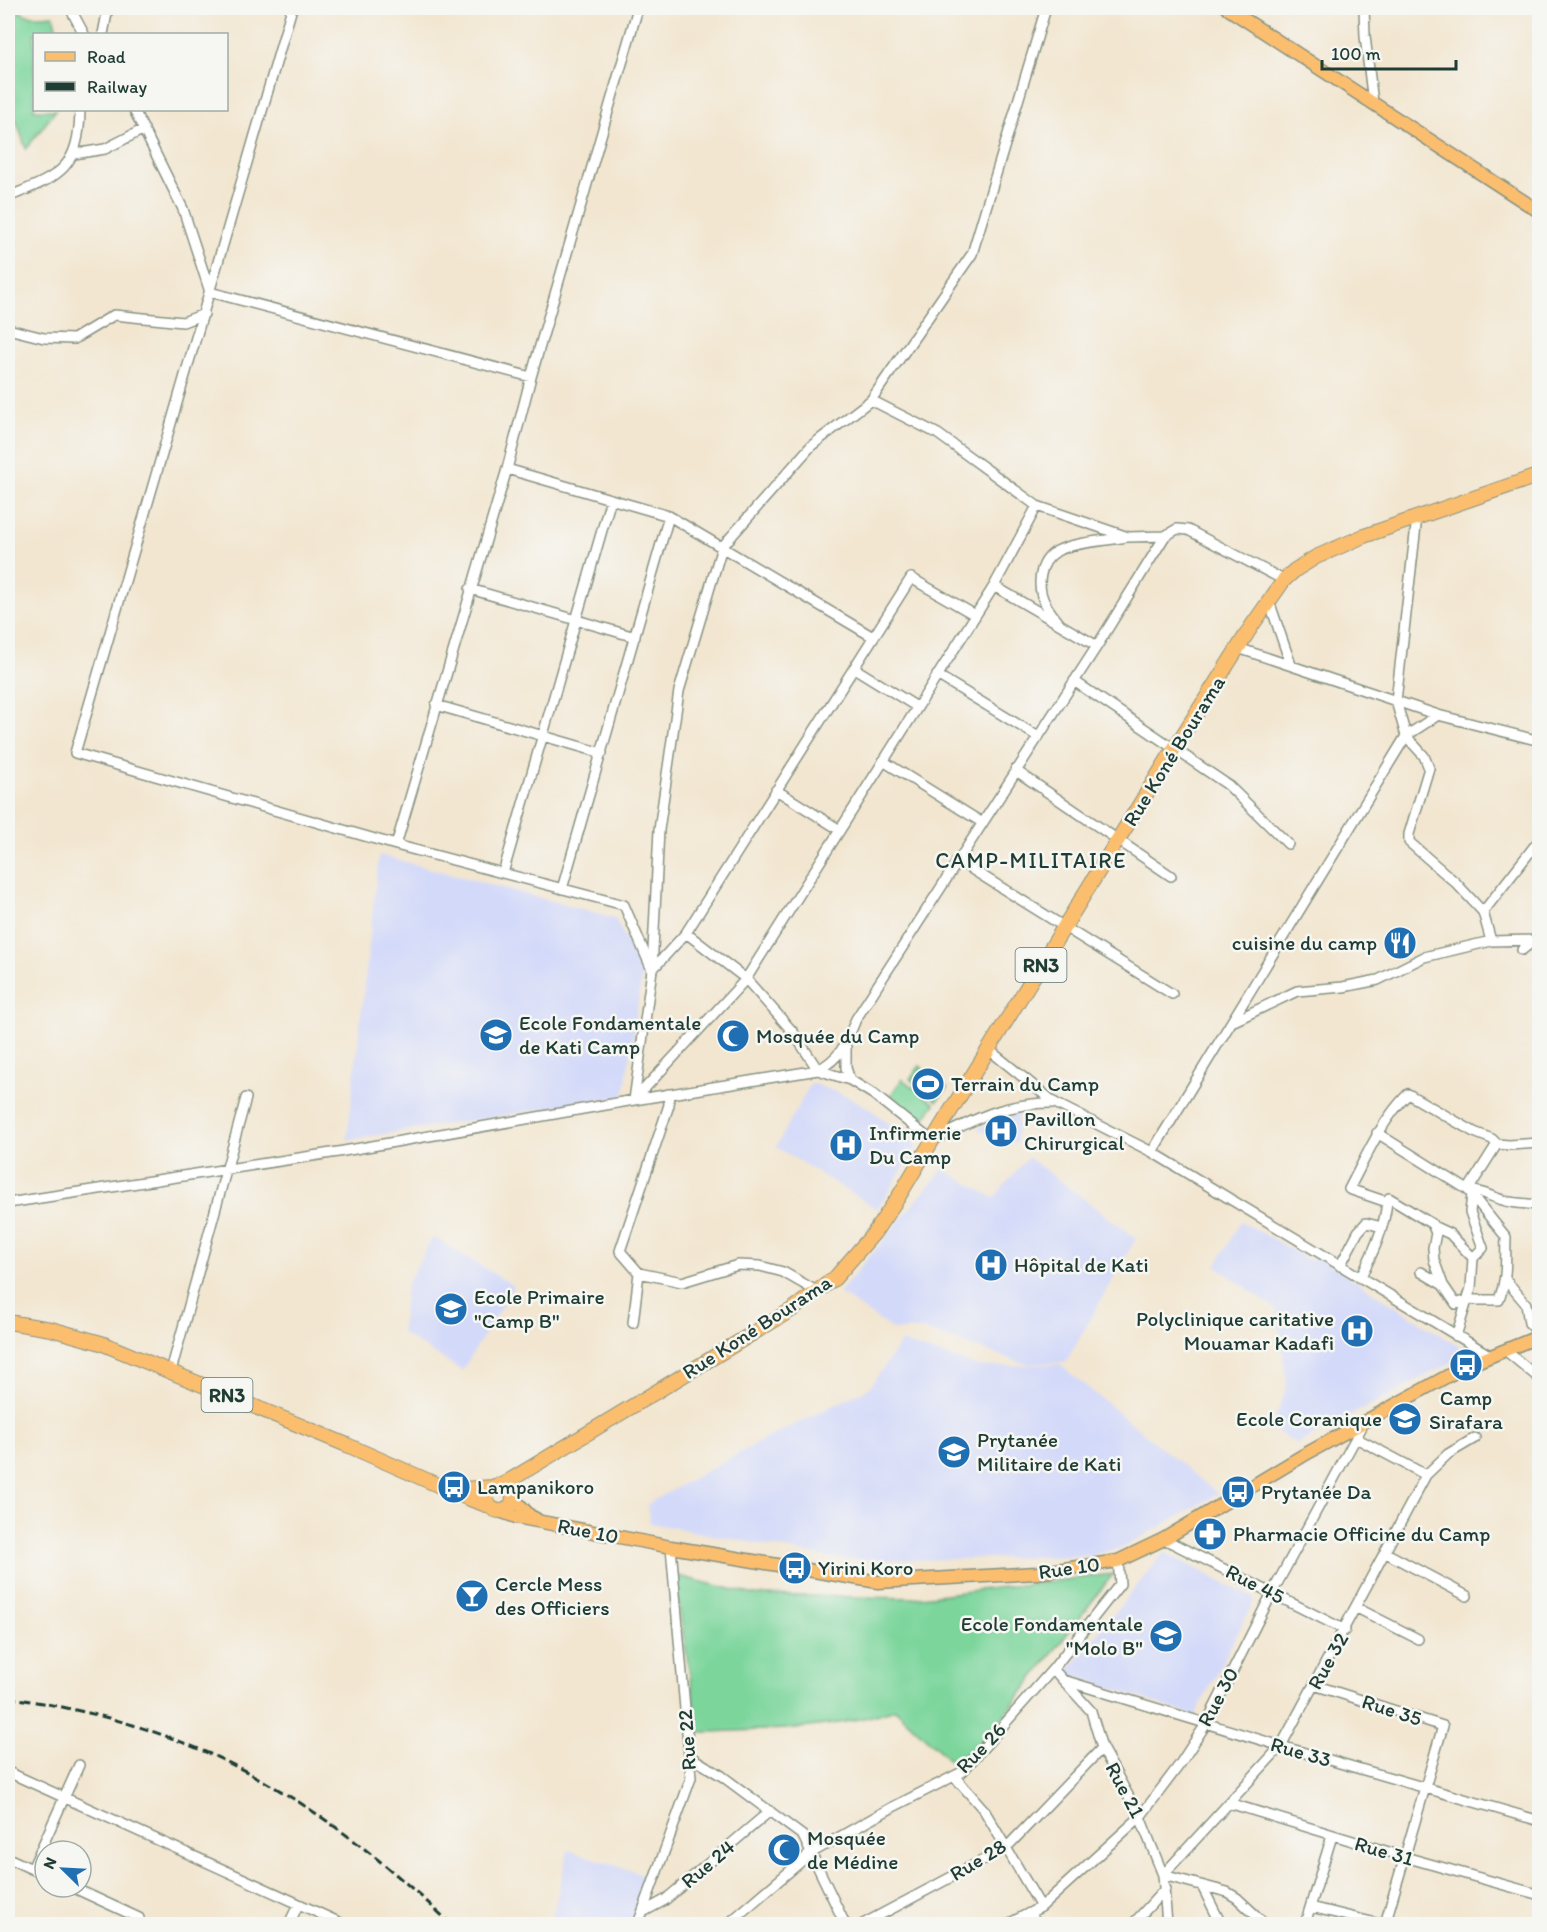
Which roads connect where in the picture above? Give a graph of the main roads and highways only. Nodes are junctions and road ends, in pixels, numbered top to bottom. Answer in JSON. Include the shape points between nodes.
{"nodes":[{"id":1,"x":1227,"y":8,"type":"edge"},
{"id":2,"x":1539,"y":212,"type":"edge"},
{"id":3,"x":1539,"y":475,"type":"edge"},
{"id":4,"x":8,"y":1322,"type":"edge"},
{"id":5,"x":1539,"y":1334,"type":"edge"},
{"id":6,"x":441,"y":1486,"type":"junction"},
{"id":7,"x":505,"y":1492,"type":"junction"},
{"id":8,"x":493,"y":1508,"type":"junction"},
{"id":9,"x":546,"y":1523,"type":"junction"}],
"edges":[{"from":1,"to":2,"type":"main road"},
{"from":3,"to":7,"type":"highway","name":"Rue Koné Bourama","number":"RN3","via":[[1316,557],[1284,580],[1174,749],[874,1233],[818,1292],[533,1468]]},
{"from":4,"to":6,"type":"highway","name":"Rue Koné Bourama","number":"RN3","via":[[101,1342]]},
{"from":5,"to":9,"type":"main road","name":"Rue 10","via":[[1464,1367],[1366,1419],[1164,1539],[1118,1561],[1037,1573],[878,1582]]},
{"from":6,"to":7,"type":"highway","name":"Rue Koné Bourama","number":"RN3"},
{"from":6,"to":8,"type":"highway","name":"Rue Koné Bourama","number":"RN3"},
{"from":7,"to":8,"type":"highway","via":[[488,1496]]},
{"from":7,"to":8,"type":"highway","via":[[512,1503],[506,1509]]},
{"from":7,"to":9,"type":"main road","name":"Rue 10","via":[[530,1516]]},
{"from":8,"to":9,"type":"main road","name":"Rue 10"}]}
